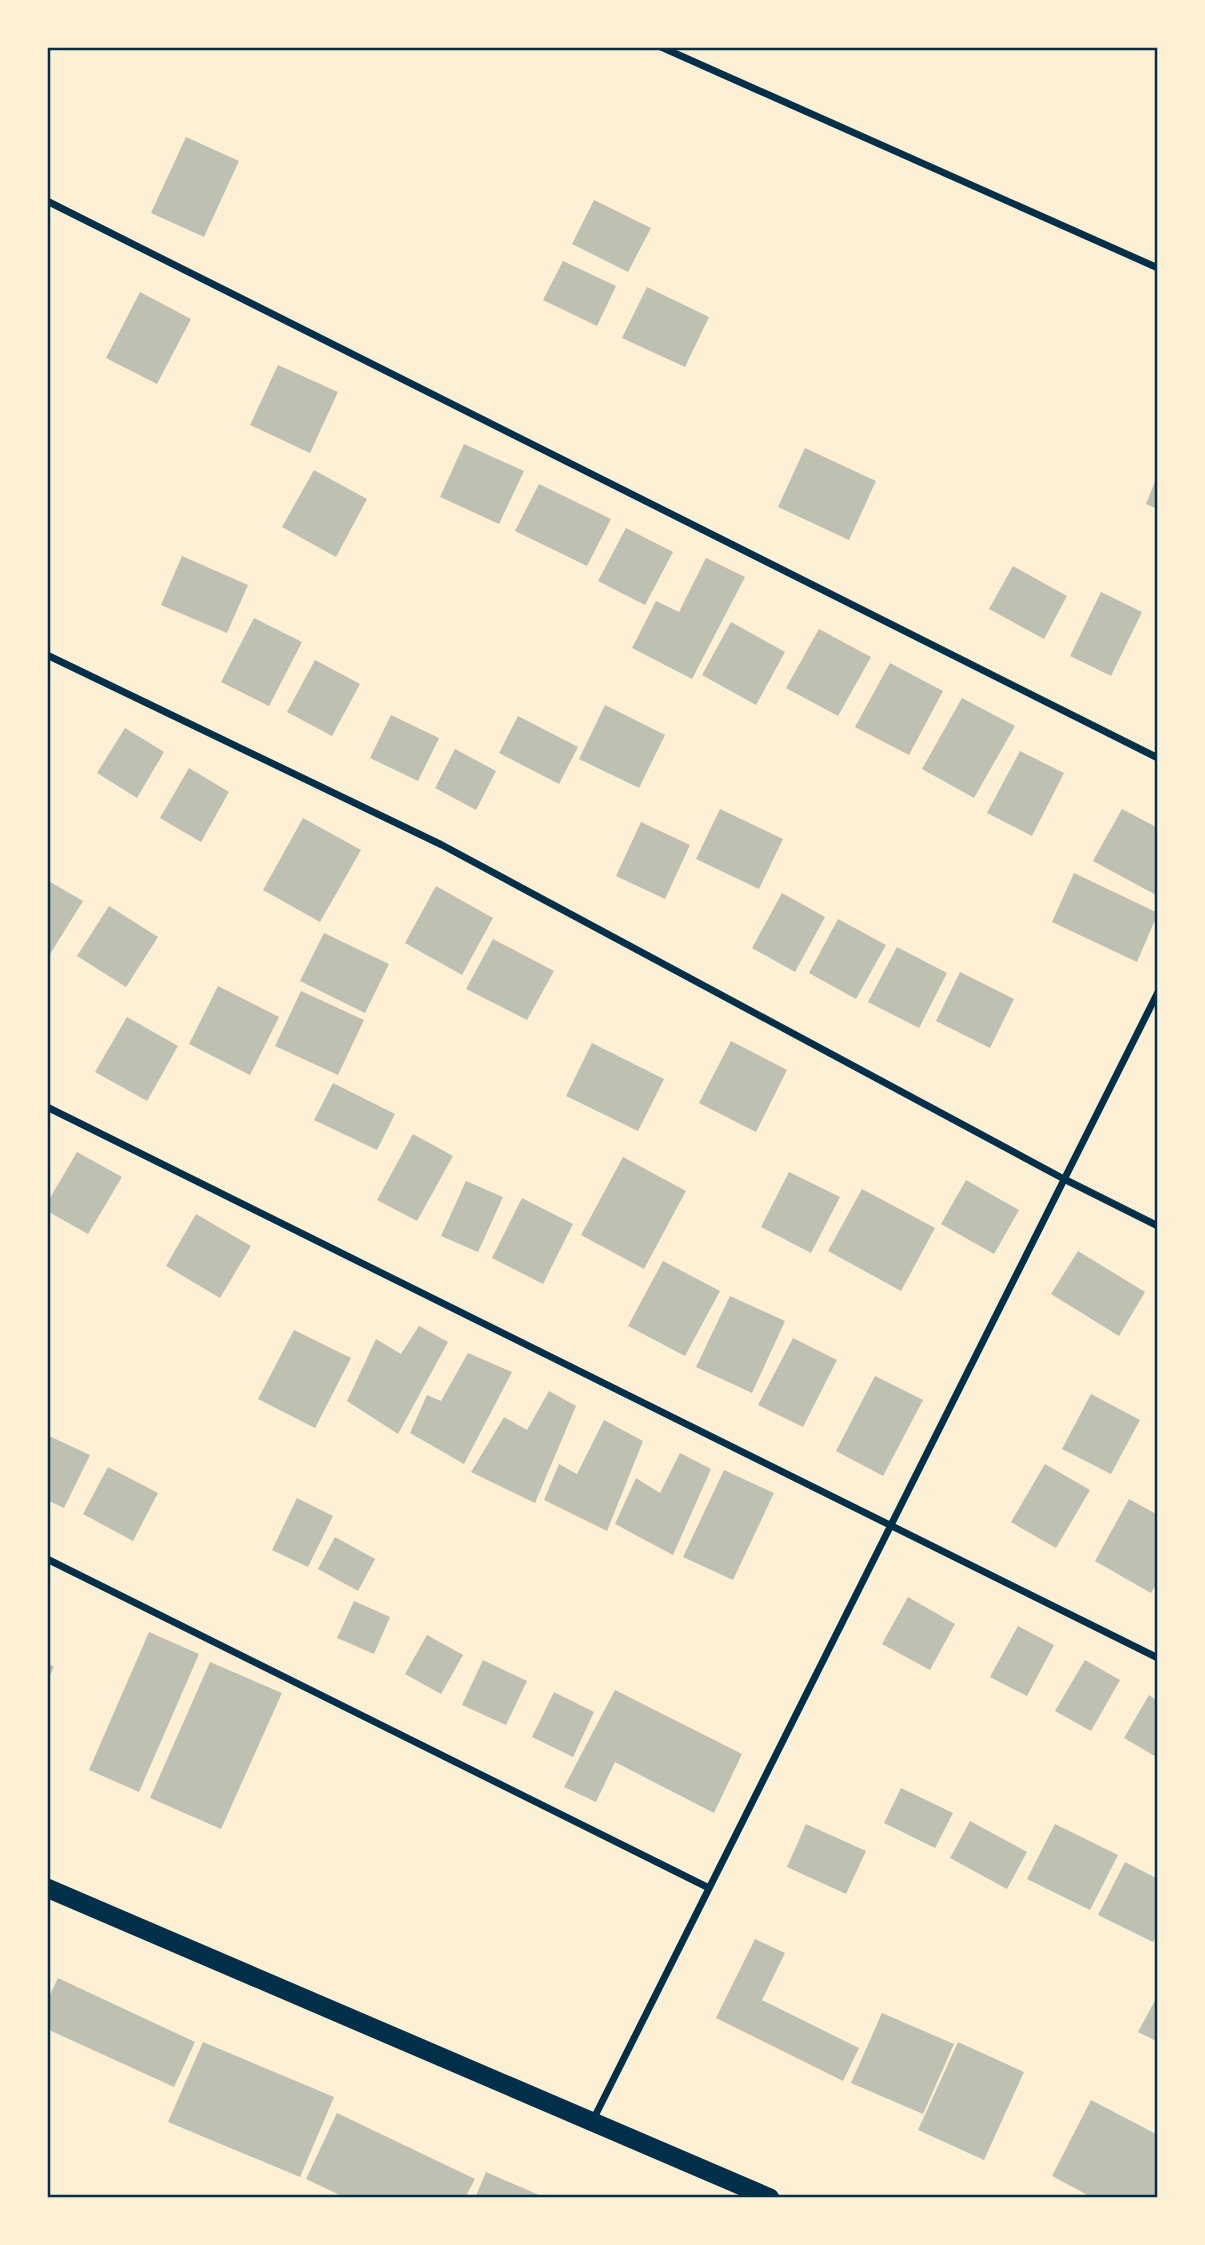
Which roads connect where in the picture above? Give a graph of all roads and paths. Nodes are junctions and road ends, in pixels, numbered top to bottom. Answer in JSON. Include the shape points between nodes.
{"nodes":[{"id":1,"x":662,"y":47,"type":"edge"},
{"id":2,"x":47,"y":201,"type":"edge"},
{"id":3,"x":1158,"y":268,"type":"edge"},
{"id":4,"x":47,"y":655,"type":"edge"},
{"id":5,"x":1158,"y":758,"type":"edge"},
{"id":6,"x":1158,"y":992,"type":"edge"},
{"id":7,"x":47,"y":1107,"type":"edge"},
{"id":8,"x":1064,"y":1179,"type":"junction"},
{"id":9,"x":1158,"y":1226,"type":"edge"},
{"id":10,"x":891,"y":1525,"type":"junction"},
{"id":11,"x":47,"y":1559,"type":"edge"},
{"id":12,"x":1158,"y":1658,"type":"edge"},
{"id":13,"x":47,"y":1888,"type":"edge"},
{"id":14,"x":709,"y":1888,"type":"junction"},
{"id":15,"x":592,"y":2122,"type":"junction"},
{"id":16,"x":770,"y":2198,"type":"edge"}],
"edges":[{"from":1,"to":3,"type":"street"},
{"from":2,"to":5,"type":"street"},
{"from":4,"to":8,"type":"street","via":[[442,845]]},
{"from":6,"to":8,"type":"street"},
{"from":7,"to":10,"type":"street"},
{"from":8,"to":9,"type":"street"},
{"from":8,"to":10,"type":"street"},
{"from":10,"to":12,"type":"street"},
{"from":10,"to":14,"type":"street"},
{"from":11,"to":14,"type":"street"},
{"from":13,"to":15,"type":"highway"},
{"from":14,"to":15,"type":"street"},
{"from":15,"to":16,"type":"highway"}]}
